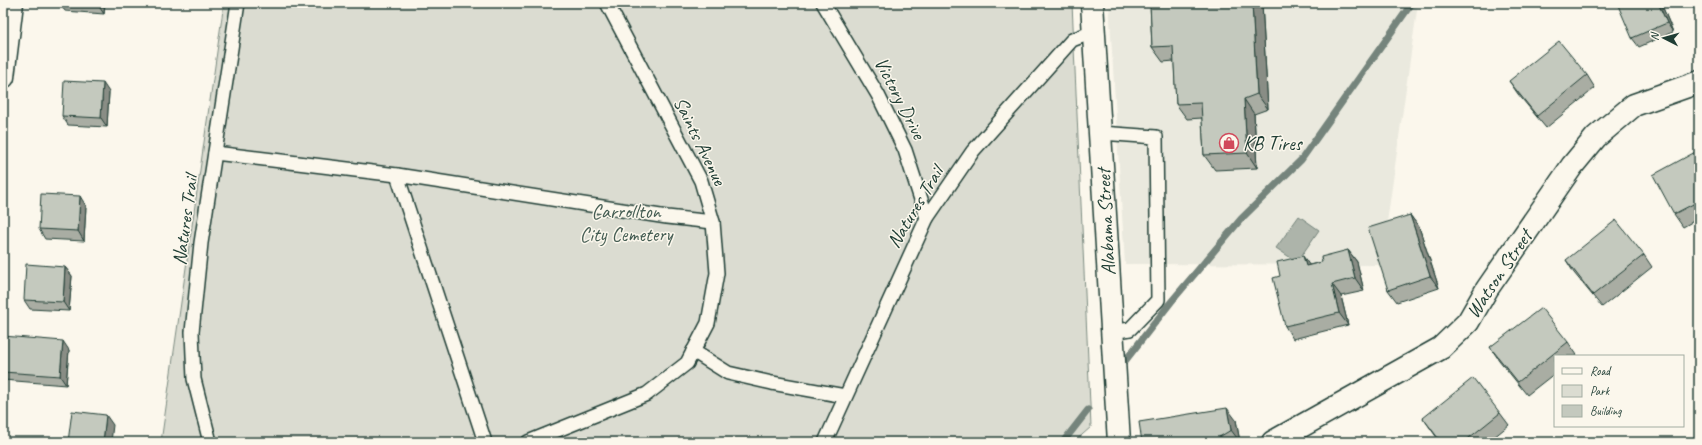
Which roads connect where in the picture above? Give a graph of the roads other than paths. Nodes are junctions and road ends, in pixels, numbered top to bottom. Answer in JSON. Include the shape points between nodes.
{"nodes":[{"id":1,"x":12,"y":3,"type":"edge"},
{"id":2,"x":238,"y":3,"type":"edge"},
{"id":3,"x":607,"y":3,"type":"edge"},
{"id":4,"x":823,"y":3,"type":"edge"},
{"id":5,"x":1092,"y":3,"type":"edge"},
{"id":6,"x":1094,"y":32,"type":"junction"},
{"id":7,"x":3,"y":77,"type":"edge"},
{"id":8,"x":1699,"y":82,"type":"edge"},
{"id":9,"x":1101,"y":133,"type":"junction"},
{"id":10,"x":215,"y":153,"type":"junction"},
{"id":11,"x":397,"y":175,"type":"junction"},
{"id":12,"x":927,"y":218,"type":"junction"},
{"id":13,"x":713,"y":222,"type":"junction"},
{"id":14,"x":1112,"y":332,"type":"junction"},
{"id":15,"x":693,"y":351,"type":"junction"},
{"id":16,"x":845,"y":396,"type":"junction"},
{"id":17,"x":210,"y":442,"type":"edge"},
{"id":18,"x":485,"y":442,"type":"edge"},
{"id":19,"x":528,"y":442,"type":"edge"},
{"id":20,"x":824,"y":442,"type":"edge"},
{"id":21,"x":1119,"y":442,"type":"edge"},
{"id":22,"x":1273,"y":442,"type":"edge"}],
"edges":[{"from":1,"to":7,"type":"street"},
{"from":2,"to":10,"type":"lane","name":"Natures Trail"},
{"from":3,"to":13,"type":"lane","name":"Saints Avenue","via":[[701,181]]},
{"from":4,"to":12,"type":"lane","name":"Victory Drive","via":[[875,88],[906,150]]},
{"from":5,"to":6,"type":"street","name":"Alabama Street"},
{"from":6,"to":9,"type":"street","name":"Alabama Street"},
{"from":6,"to":12,"type":"lane","name":"Natures Trail","via":[[1072,40],[973,152]]},
{"from":8,"to":22,"type":"street","name":"Watson Street","via":[[1634,105],[1596,137],[1572,166],[1487,289],[1468,322],[1441,348]]},
{"from":9,"to":14,"type":"street","name":"Alabama Street"},
{"from":9,"to":14,"type":"lane","via":[[1156,137],[1158,300],[1130,329]]},
{"from":10,"to":11,"type":"lane"},
{"from":10,"to":17,"type":"lane","name":"Natures Trail","via":[[201,243],[192,332],[194,379]]},
{"from":11,"to":13,"type":"lane"},
{"from":11,"to":18,"type":"lane"},
{"from":12,"to":16,"type":"lane","name":"Natures Trail"},
{"from":13,"to":15,"type":"lane","name":"Saints Avenue","via":[[717,273],[708,323]]},
{"from":14,"to":21,"type":"street","name":"Alabama Street"},
{"from":15,"to":16,"type":"lane","via":[[728,373]]},
{"from":15,"to":19,"type":"lane","name":"Saints Avenue","via":[[687,363],[647,394]]},
{"from":16,"to":20,"type":"lane","name":"Natures Trail"}]}
